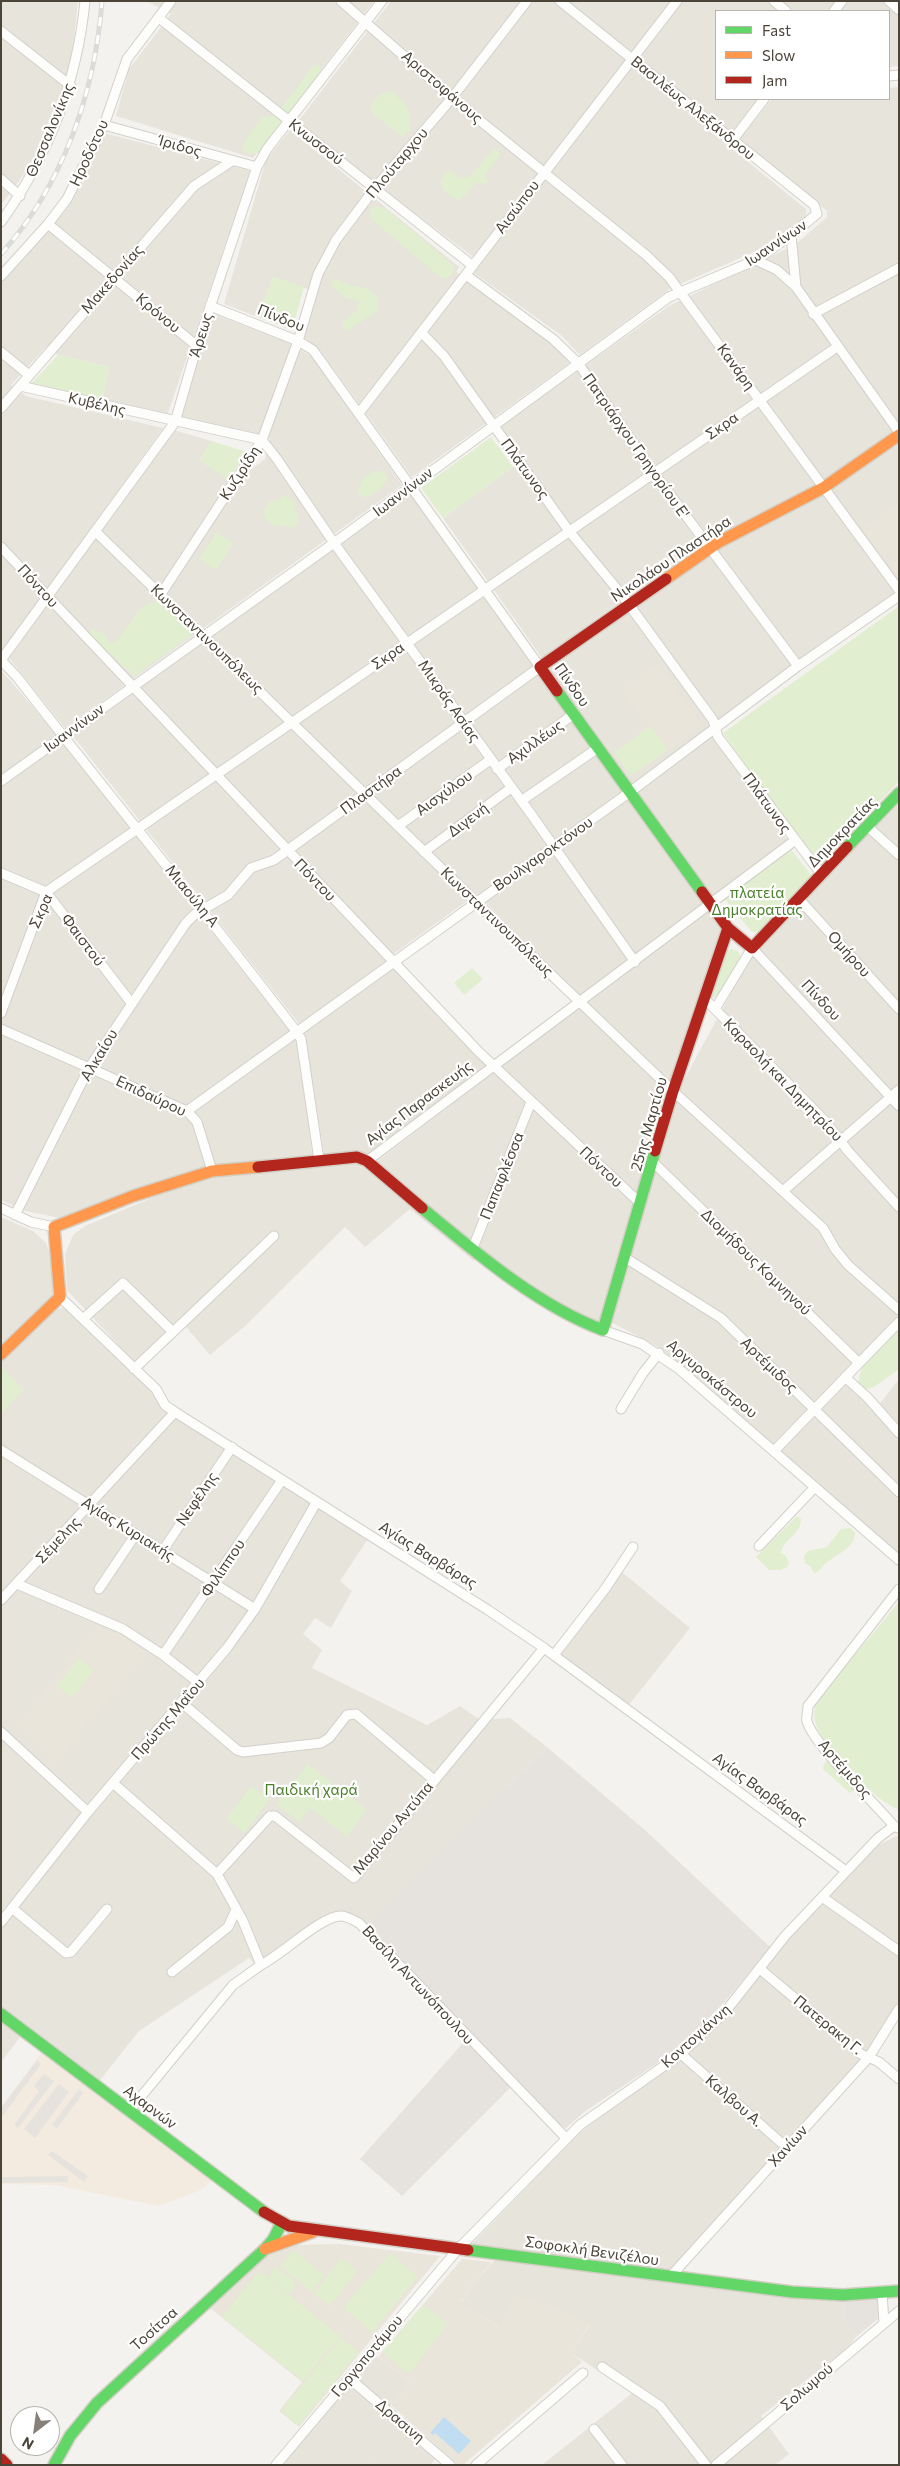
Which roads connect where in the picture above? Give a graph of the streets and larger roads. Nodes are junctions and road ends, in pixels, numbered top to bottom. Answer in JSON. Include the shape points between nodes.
{"nodes":[{"id":1,"x":84,"y":1,"type":"edge"},
{"id":2,"x":172,"y":1,"type":"edge"},
{"id":3,"x":341,"y":1,"type":"edge"},
{"id":4,"x":382,"y":1,"type":"edge"},
{"id":5,"x":527,"y":1,"type":"edge"},
{"id":6,"x":560,"y":1,"type":"edge"},
{"id":7,"x":677,"y":1,"type":"edge"},
{"id":8,"x":774,"y":1,"type":"edge"},
{"id":9,"x":889,"y":1,"type":"edge"},
{"id":10,"x":785,"y":10,"type":"edge"},
{"id":11,"x":899,"y":10,"type":"edge"},
{"id":12,"x":159,"y":18,"type":"junction"},
{"id":13,"x":367,"y":22,"type":"junction"},
{"id":14,"x":1,"y":32,"type":"edge"},
{"id":15,"x":632,"y":59,"type":"junction"},
{"id":16,"x":71,"y":86,"type":"junction"},
{"id":17,"x":452,"y":98,"type":"junction"},
{"id":18,"x":763,"y":100,"type":"edge"},
{"id":19,"x":289,"y":121,"type":"junction"},
{"id":20,"x":104,"y":125,"type":"junction"},
{"id":21,"x":732,"y":141,"type":"junction"},
{"id":22,"x":232,"y":161,"type":"junction"},
{"id":23,"x":257,"y":167,"type":"junction"},
{"id":24,"x":543,"y":172,"type":"junction"},
{"id":25,"x":1,"y":179,"type":"edge"},
{"id":26,"x":374,"y":188,"type":"junction"},
{"id":27,"x":20,"y":196,"type":"junction"},
{"id":28,"x":814,"y":218,"type":"joint"},
{"id":29,"x":1,"y":222,"type":"edge"},
{"id":30,"x":48,"y":224,"type":"junction"},
{"id":31,"x":791,"y":236,"type":"junction"},
{"id":32,"x":756,"y":260,"type":"junction"},
{"id":33,"x":473,"y":266,"type":"junction"},
{"id":34,"x":899,"y":268,"type":"edge"},
{"id":35,"x":466,"y":275,"type":"junction"},
{"id":36,"x":1,"y":276,"type":"edge"},
{"id":37,"x":114,"y":277,"type":"junction"},
{"id":38,"x":796,"y":288,"type":"junction"},
{"id":39,"x":680,"y":291,"type":"junction"},
{"id":40,"x":210,"y":306,"type":"junction"},
{"id":41,"x":813,"y":314,"type":"junction"},
{"id":42,"x":422,"y":333,"type":"junction"},
{"id":43,"x":298,"y":342,"type":"junction"},
{"id":44,"x":197,"y":346,"type":"junction"},
{"id":45,"x":837,"y":347,"type":"junction"},
{"id":46,"x":1,"y":352,"type":"edge"},
{"id":47,"x":578,"y":363,"type":"junction"},
{"id":48,"x":29,"y":375,"type":"junction"},
{"id":49,"x":20,"y":386,"type":"junction"},
{"id":50,"x":759,"y":400,"type":"junction"},
{"id":51,"x":1,"y":408,"type":"edge"},
{"id":52,"x":359,"y":413,"type":"junction"},
{"id":53,"x":175,"y":422,"type":"junction"},
{"id":54,"x":493,"y":425,"type":"junction"},
{"id":55,"x":899,"y":433,"type":"edge"},
{"id":56,"x":262,"y":440,"type":"junction"},
{"id":57,"x":654,"y":473,"type":"junction"},
{"id":58,"x":411,"y":486,"type":"junction"},
{"id":59,"x":823,"y":488,"type":"junction"},
{"id":60,"x":569,"y":531,"type":"junction"},
{"id":61,"x":96,"y":532,"type":"junction"},
{"id":62,"x":334,"y":544,"type":"junction"},
{"id":63,"x":1,"y":547,"type":"edge"},
{"id":64,"x":710,"y":548,"type":"junction"},
{"id":65,"x":485,"y":589,"type":"junction"},
{"id":66,"x":899,"y":590,"type":"edge"},
{"id":67,"x":161,"y":594,"type":"junction"},
{"id":68,"x":899,"y":596,"type":"edge"},
{"id":69,"x":48,"y":597,"type":"junction"},
{"id":70,"x":629,"y":605,"type":"junction"},
{"id":71,"x":204,"y":636,"type":"junction"},
{"id":72,"x":408,"y":643,"type":"junction"},
{"id":73,"x":1,"y":660,"type":"edge"},
{"id":74,"x":798,"y":666,"type":"junction"},
{"id":75,"x":540,"y":667,"type":"junction"},
{"id":76,"x":132,"y":686,"type":"junction"},
{"id":77,"x":574,"y":714,"type":"junction"},
{"id":78,"x":462,"y":722,"type":"junction"},
{"id":79,"x":290,"y":723,"type":"junction"},
{"id":80,"x":714,"y":729,"type":"junction"},
{"id":81,"x":63,"y":736,"type":"junction"},
{"id":82,"x":598,"y":748,"type":"junction"},
{"id":83,"x":490,"y":760,"type":"junction"},
{"id":84,"x":497,"y":769,"type":"junction"},
{"id":85,"x":215,"y":775,"type":"junction"},
{"id":86,"x":1,"y":781,"type":"edge"},
{"id":87,"x":511,"y":788,"type":"junction"},
{"id":88,"x":630,"y":792,"type":"junction"},
{"id":89,"x":899,"y":793,"type":"edge"},
{"id":90,"x":366,"y":795,"type":"junction"},
{"id":91,"x":522,"y":801,"type":"junction"},
{"id":92,"x":398,"y":826,"type":"junction"},
{"id":93,"x":868,"y":827,"type":"junction"},
{"id":94,"x":137,"y":829,"type":"junction"},
{"id":95,"x":794,"y":841,"type":"junction"},
{"id":96,"x":554,"y":846,"type":"junction"},
{"id":97,"x":286,"y":850,"type":"junction"},
{"id":98,"x":424,"y":852,"type":"junction"},
{"id":99,"x":899,"y":855,"type":"edge"},
{"id":100,"x":1,"y":873,"type":"edge"},
{"id":101,"x":822,"y":875,"type":"junction"},
{"id":102,"x":46,"y":892,"type":"junction"},
{"id":103,"x":799,"y":899,"type":"junction"},
{"id":104,"x":476,"y":902,"type":"junction"},
{"id":105,"x":711,"y":904,"type":"junction"},
{"id":106,"x":203,"y":909,"type":"junction"},
{"id":107,"x":728,"y":928,"type":"junction"},
{"id":108,"x":752,"y":948,"type":"junction"},
{"id":109,"x":393,"y":961,"type":"junction"},
{"id":110,"x":635,"y":962,"type":"junction"},
{"id":111,"x":705,"y":999,"type":"junction"},
{"id":112,"x":580,"y":1001,"type":"junction"},
{"id":113,"x":132,"y":1004,"type":"junction"},
{"id":114,"x":716,"y":1009,"type":"junction"},
{"id":115,"x":899,"y":1009,"type":"edge"},
{"id":116,"x":1,"y":1013,"type":"edge"},
{"id":117,"x":1,"y":1029,"type":"edge"},
{"id":118,"x":296,"y":1031,"type":"junction"},
{"id":119,"x":493,"y":1066,"type":"junction"},
{"id":120,"x":89,"y":1068,"type":"junction"},
{"id":121,"x":899,"y":1090,"type":"edge"},
{"id":122,"x":673,"y":1091,"type":"junction"},
{"id":123,"x":890,"y":1097,"type":"junction"},
{"id":124,"x":531,"y":1102,"type":"junction"},
{"id":125,"x":899,"y":1106,"type":"edge"},
{"id":126,"x":187,"y":1112,"type":"junction"},
{"id":127,"x":841,"y":1140,"type":"junction"},
{"id":128,"x":319,"y":1160,"type":"junction"},
{"id":129,"x":367,"y":1161,"type":"junction"},
{"id":130,"x":653,"y":1162,"type":"junction"},
{"id":131,"x":212,"y":1170,"type":"junction"},
{"id":132,"x":783,"y":1191,"type":"junction"},
{"id":133,"x":640,"y":1203,"type":"junction"},
{"id":134,"x":899,"y":1207,"type":"edge"},
{"id":135,"x":1,"y":1208,"type":"edge"},
{"id":136,"x":15,"y":1215,"type":"junction"},
{"id":137,"x":54,"y":1228,"type":"junction"},
{"id":138,"x":274,"y":1236,"type":"dead end"},
{"id":139,"x":472,"y":1250,"type":"junction"},
{"id":140,"x":624,"y":1257,"type":"junction"},
{"id":141,"x":60,"y":1297,"type":"junction"},
{"id":142,"x":899,"y":1310,"type":"edge"},
{"id":143,"x":83,"y":1319,"type":"junction"},
{"id":144,"x":899,"y":1322,"type":"edge"},
{"id":145,"x":603,"y":1330,"type":"junction"},
{"id":146,"x":173,"y":1332,"type":"junction"},
{"id":147,"x":659,"y":1353,"type":"junction"},
{"id":148,"x":1,"y":1354,"type":"edge"},
{"id":149,"x":859,"y":1362,"type":"junction"},
{"id":150,"x":134,"y":1369,"type":"junction"},
{"id":151,"x":845,"y":1377,"type":"junction"},
{"id":152,"x":621,"y":1409,"type":"dead end"},
{"id":153,"x":814,"y":1409,"type":"junction"},
{"id":154,"x":174,"y":1412,"type":"junction"},
{"id":155,"x":899,"y":1433,"type":"edge"},
{"id":156,"x":232,"y":1447,"type":"junction"},
{"id":157,"x":1,"y":1450,"type":"edge"},
{"id":158,"x":774,"y":1451,"type":"junction"},
{"id":159,"x":282,"y":1480,"type":"junction"},
{"id":160,"x":815,"y":1487,"type":"junction"},
{"id":161,"x":899,"y":1492,"type":"edge"},
{"id":162,"x":316,"y":1503,"type":"junction"},
{"id":163,"x":90,"y":1505,"type":"junction"},
{"id":164,"x":136,"y":1534,"type":"junction"},
{"id":165,"x":759,"y":1546,"type":"dead end"},
{"id":166,"x":633,"y":1547,"type":"dead end"},
{"id":167,"x":163,"y":1550,"type":"junction"},
{"id":168,"x":899,"y":1560,"type":"edge"},
{"id":169,"x":213,"y":1583,"type":"junction"},
{"id":170,"x":17,"y":1584,"type":"junction"},
{"id":171,"x":99,"y":1589,"type":"dead end"},
{"id":172,"x":899,"y":1589,"type":"edge"},
{"id":173,"x":1,"y":1600,"type":"edge"},
{"id":174,"x":255,"y":1609,"type":"junction"},
{"id":175,"x":544,"y":1648,"type":"junction"},
{"id":176,"x":163,"y":1655,"type":"junction"},
{"id":177,"x":554,"y":1655,"type":"junction"},
{"id":178,"x":199,"y":1683,"type":"junction"},
{"id":179,"x":182,"y":1702,"type":"junction"},
{"id":180,"x":1,"y":1732,"type":"edge"},
{"id":181,"x":434,"y":1780,"type":"junction"},
{"id":182,"x":113,"y":1783,"type":"junction"},
{"id":183,"x":88,"y":1812,"type":"junction"},
{"id":184,"x":896,"y":1827,"type":"edge"},
{"id":185,"x":846,"y":1871,"type":"junction"},
{"id":186,"x":217,"y":1874,"type":"junction"},
{"id":187,"x":822,"y":1897,"type":"junction"},
{"id":188,"x":12,"y":1908,"type":"junction"},
{"id":189,"x":107,"y":1909,"type":"dead end"},
{"id":190,"x":236,"y":1910,"type":"junction"},
{"id":191,"x":1,"y":1922,"type":"edge"},
{"id":192,"x":899,"y":1951,"type":"edge"},
{"id":193,"x":261,"y":1965,"type":"junction"},
{"id":194,"x":760,"y":1969,"type":"junction"},
{"id":195,"x":172,"y":1972,"type":"dead end"},
{"id":196,"x":899,"y":2009,"type":"edge"},
{"id":197,"x":1,"y":2014,"type":"edge"},
{"id":198,"x":681,"y":2054,"type":"junction"},
{"id":199,"x":869,"y":2057,"type":"junction"},
{"id":200,"x":899,"y":2079,"type":"edge"},
{"id":201,"x":130,"y":2110,"type":"junction"},
{"id":202,"x":566,"y":2138,"type":"junction"},
{"id":203,"x":786,"y":2147,"type":"junction"},
{"id":204,"x":282,"y":2222,"type":"junction"},
{"id":205,"x":317,"y":2231,"type":"junction"},
{"id":206,"x":459,"y":2248,"type":"junction"},
{"id":207,"x":265,"y":2249,"type":"junction"},
{"id":208,"x":670,"y":2277,"type":"junction"},
{"id":209,"x":899,"y":2291,"type":"edge"},
{"id":210,"x":882,"y":2292,"type":"junction"},
{"id":211,"x":899,"y":2310,"type":"edge"},
{"id":212,"x":884,"y":2323,"type":"junction"},
{"id":213,"x":602,"y":2367,"type":"dead end"},
{"id":214,"x":583,"y":2373,"type":"dead end"},
{"id":215,"x":349,"y":2378,"type":"junction"},
{"id":216,"x":594,"y":2429,"type":"dead end"},
{"id":217,"x":1,"y":2459,"type":"edge"},
{"id":218,"x":8,"y":2465,"type":"edge"},
{"id":219,"x":54,"y":2465,"type":"edge"},
{"id":220,"x":276,"y":2465,"type":"edge"},
{"id":221,"x":450,"y":2465,"type":"edge"},
{"id":222,"x":476,"y":2465,"type":"edge"},
{"id":223,"x":622,"y":2465,"type":"edge"},
{"id":224,"x":706,"y":2465,"type":"edge"},
{"id":225,"x":716,"y":2465,"type":"edge"}],
"edges":[{"from":1,"to":16,"type":"street","name":"Θεσσαλονίκης"},
{"from":2,"to":12,"type":"street","name":"Ηροδότου"},
{"from":3,"to":13,"type":"street","name":"Αριστοφάνους"},
{"from":4,"to":13,"type":"street","name":"Άρεως"},
{"from":5,"to":17,"type":"street","name":"Πλούταρχου"},
{"from":6,"to":15,"type":"street","name":"Βασιλέως Αλεξάνδρου"},
{"from":7,"to":15,"type":"street","name":"Αισώπου"},
{"from":8,"to":10,"type":"street"},
{"from":9,"to":11,"type":"street"},
{"from":12,"to":19,"type":"street","name":"Κνωσσού"},
{"from":12,"to":20,"type":"street","name":"Ηροδότου","via":[[127,59]]},
{"from":13,"to":17,"type":"street","name":"Αριστοφάνους"},
{"from":13,"to":19,"type":"street","name":"Άρεως"},
{"from":14,"to":16,"type":"street"},
{"from":15,"to":21,"type":"street","name":"Βασιλέως Αλεξάνδρου"},
{"from":15,"to":24,"type":"street","name":"Αισώπου"},
{"from":16,"to":27,"type":"street","name":"Θεσσαλονίκης","via":[[36,168]]},
{"from":17,"to":24,"type":"street","name":"Αριστοφάνους"},
{"from":17,"to":26,"type":"street","name":"Πλούταρχου"},
{"from":18,"to":21,"type":"street"},
{"from":19,"to":23,"type":"street","name":"Άρεως"},
{"from":19,"to":26,"type":"street","name":"Κνωσσού"},
{"from":20,"to":22,"type":"street","name":"Ίριδος"},
{"from":20,"to":30,"type":"street","name":"Ηροδότου","via":[[67,199]]},
{"from":21,"to":28,"type":"street","name":"Βασιλέως Αλεξάνδρου","via":[[814,205],[817,210]]},
{"from":22,"to":23,"type":"street","name":"Ίριδος"},
{"from":22,"to":37,"type":"street","name":"Μακεδονίας","via":[[194,186]]},
{"from":23,"to":40,"type":"street","name":"Άρεως"},
{"from":24,"to":33,"type":"street","name":"Αισώπου"},
{"from":24,"to":39,"type":"street","name":"Κανάρη","via":[[646,255]]},
{"from":25,"to":27,"type":"street"},
{"from":26,"to":33,"type":"street","name":"Κνωσσού"},
{"from":26,"to":43,"type":"street","name":"Πλούταρχου","via":[[336,240],[318,274]]},
{"from":27,"to":29,"type":"street","name":"Θεσσαλονίκης"},
{"from":28,"to":31,"type":"street","name":"Ιωαννίνων"},
{"from":30,"to":36,"type":"street","name":"Ηροδότου"},
{"from":30,"to":37,"type":"street","name":"Κρόνου"},
{"from":31,"to":32,"type":"street","name":"Ιωαννίνων"},
{"from":31,"to":38,"type":"street"},
{"from":32,"to":38,"type":"street","via":[[777,270]]},
{"from":32,"to":39,"type":"street","name":"Ιωαννίνων"},
{"from":33,"to":35,"type":"street","name":"Αισώπου"},
{"from":34,"to":41,"type":"street"},
{"from":35,"to":42,"type":"street","name":"Αισώπου"},
{"from":35,"to":47,"type":"street","name":"Πατριάρχου Γρηγορίου Ε'","via":[[553,339]]},
{"from":37,"to":44,"type":"street","name":"Κρόνου"},
{"from":37,"to":48,"type":"street","name":"Μακεδονίας"},
{"from":38,"to":41,"type":"street"},
{"from":39,"to":47,"type":"street","name":"Ιωαννίνων"},
{"from":39,"to":50,"type":"street","name":"Κανάρη"},
{"from":40,"to":43,"type":"street","name":"Πίνδου"},
{"from":40,"to":44,"type":"street","name":"Άρεως"},
{"from":41,"to":45,"type":"street"},
{"from":42,"to":52,"type":"street","name":"Αισώπου"},
{"from":42,"to":54,"type":"street","name":"Πλάτωνος","via":[[440,350]]},
{"from":43,"to":52,"type":"street","name":"Πίνδου","via":[[313,350]]},
{"from":43,"to":56,"type":"street","name":"Κυζιρίδη"},
{"from":44,"to":53,"type":"street","name":"Άρεως"},
{"from":45,"to":50,"type":"street","name":"Σκρα"},
{"from":45,"to":55,"type":"street"},
{"from":46,"to":48,"type":"street"},
{"from":47,"to":54,"type":"street","name":"Ιωαννίνων"},
{"from":47,"to":57,"type":"street","name":"Πατριάρχου Γρηγορίου Ε'"},
{"from":48,"to":49,"type":"street","name":"Μακεδονίας"},
{"from":49,"to":51,"type":"street","name":"Μακεδονίας"},
{"from":49,"to":53,"type":"street","name":"Κυβέλης"},
{"from":50,"to":57,"type":"street","name":"Σκρα"},
{"from":50,"to":59,"type":"street","name":"Κανάρη"},
{"from":52,"to":58,"type":"street","name":"Πίνδου"},
{"from":53,"to":56,"type":"street"},
{"from":53,"to":61,"type":"street","name":"Άρεως"},
{"from":54,"to":58,"type":"street","name":"Ιωαννίνων"},
{"from":54,"to":60,"type":"street","name":"Πλάτωνος"},
{"from":55,"to":59,"type":"street","name":"Νικολάου Πλαστήρα"},
{"from":56,"to":62,"type":"street","name":"Μικράς Ασίας"},
{"from":56,"to":67,"type":"street","name":"Κυζιρίδη"},
{"from":57,"to":60,"type":"street","name":"Σκρα"},
{"from":57,"to":64,"type":"street","name":"Πατριάρχου Γρηγορίου Ε'"},
{"from":58,"to":62,"type":"street","name":"Ιωαννίνων"},
{"from":58,"to":65,"type":"street","name":"Πίνδου"},
{"from":59,"to":64,"type":"street","name":"Νικολάου Πλαστήρα"},
{"from":59,"to":66,"type":"street","name":"Κανάρη"},
{"from":60,"to":65,"type":"street","name":"Σκρα"},
{"from":60,"to":70,"type":"street","name":"Πλάτωνος"},
{"from":61,"to":67,"type":"street","name":"Κωνσταντινουπόλεως"},
{"from":61,"to":69,"type":"street","name":"Άρεως"},
{"from":62,"to":71,"type":"street","name":"Ιωαννίνων"},
{"from":62,"to":72,"type":"street","name":"Μικράς Ασίας"},
{"from":63,"to":69,"type":"street","name":"Πόντου"},
{"from":64,"to":70,"type":"street","name":"Νικολάου Πλαστήρα"},
{"from":64,"to":74,"type":"street","name":"Πατριάρχου Γρηγορίου Ε'"},
{"from":65,"to":72,"type":"street","name":"Σκρα"},
{"from":65,"to":75,"type":"street","name":"Πίνδου"},
{"from":67,"to":71,"type":"street","name":"Κωνσταντινουπόλεως"},
{"from":68,"to":74,"type":"street","name":"Βουλγαροκτόνου"},
{"from":69,"to":73,"type":"street","name":"Άρεως"},
{"from":69,"to":76,"type":"street","name":"Πόντου"},
{"from":70,"to":75,"type":"street","name":"Νικολάου Πλαστήρα"},
{"from":70,"to":80,"type":"street","name":"Πλάτωνος","via":[[713,720]]},
{"from":71,"to":76,"type":"street","name":"Ιωαννίνων"},
{"from":71,"to":79,"type":"street","name":"Κωνσταντινουπόλεως"},
{"from":72,"to":78,"type":"street","name":"Μικράς Ασίας"},
{"from":72,"to":79,"type":"street","name":"Σκρα"},
{"from":73,"to":81,"type":"street","name":"Μιαούλη Α"},
{"from":74,"to":80,"type":"street","name":"Βουλγαροκτόνου"},
{"from":75,"to":77,"type":"street","name":"Πίνδου"},
{"from":75,"to":78,"type":"street","name":"Πλαστήρα"},
{"from":76,"to":81,"type":"street","name":"Ιωαννίνων"},
{"from":76,"to":85,"type":"street","name":"Πόντου"},
{"from":77,"to":82,"type":"street","name":"Πίνδου"},
{"from":77,"to":84,"type":"street","name":"Αχιλλέως"},
{"from":78,"to":83,"type":"street","name":"Μικράς Ασίας"},
{"from":78,"to":90,"type":"street","name":"Πλαστήρα"},
{"from":79,"to":85,"type":"street","name":"Σκρα"},
{"from":79,"to":90,"type":"street","name":"Κωνσταντινουπόλεως"},
{"from":80,"to":88,"type":"street","name":"Βουλγαροκτόνου"},
{"from":80,"to":95,"type":"street","name":"Πλάτωνος"},
{"from":81,"to":86,"type":"street","name":"Ιωαννίνων"},
{"from":81,"to":94,"type":"street","name":"Μιαούλη Α"},
{"from":82,"to":88,"type":"street","name":"Πίνδου"},
{"from":82,"to":91,"type":"street"},
{"from":83,"to":84,"type":"street","name":"Μικράς Ασίας"},
{"from":83,"to":92,"type":"street","name":"Αισχύλου"},
{"from":84,"to":87,"type":"street","name":"Μικράς Ασίας"},
{"from":85,"to":94,"type":"street","name":"Σκρα"},
{"from":85,"to":97,"type":"street","name":"Πόντου"},
{"from":87,"to":91,"type":"street","name":"Μικράς Ασίας"},
{"from":87,"to":98,"type":"street","name":"Διγενή"},
{"from":88,"to":96,"type":"street","name":"Βουλγαροκτόνου"},
{"from":88,"to":105,"type":"street","name":"Πίνδου"},
{"from":89,"to":93,"type":"street","name":"Δημοκρατίας"},
{"from":90,"to":92,"type":"street","name":"Κωνσταντινουπόλεως"},
{"from":90,"to":97,"type":"street","name":"Πλαστήρα"},
{"from":91,"to":96,"type":"street","name":"Μικράς Ασίας"},
{"from":92,"to":98,"type":"street","name":"Κωνσταντινουπόλεως"},
{"from":93,"to":99,"type":"street"},
{"from":93,"to":101,"type":"street","name":"Δημοκρατίας"},
{"from":94,"to":102,"type":"street","name":"Σκρα"},
{"from":94,"to":106,"type":"street","name":"Μιαούλη Α"},
{"from":95,"to":101,"type":"street","name":"Πλάτωνος"},
{"from":95,"to":105,"type":"street","name":"Αγίας Παρασκευής"},
{"from":96,"to":104,"type":"street","name":"Βουλγαροκτόνου"},
{"from":96,"to":110,"type":"street","name":"Μικράς Ασίας"},
{"from":97,"to":106,"type":"street","name":"Πλαστήρα","via":[[274,860],[251,868],[228,895]]},
{"from":97,"to":109,"type":"street","name":"Πόντου"},
{"from":98,"to":104,"type":"street","name":"Κωνσταντινουπόλεως"},
{"from":100,"to":102,"type":"street","name":"Φαιστού"},
{"from":101,"to":103,"type":"street","name":"Δημοκρατίας"},
{"from":102,"to":113,"type":"street","name":"Φαιστού"},
{"from":102,"to":116,"type":"street","name":"Σκρα"},
{"from":103,"to":108,"type":"street","name":"Δημοκρατίας"},
{"from":103,"to":115,"type":"street","name":"Ομήρου"},
{"from":104,"to":109,"type":"street","name":"Βουλγαροκτόνου"},
{"from":104,"to":112,"type":"street","name":"Κωνσταντινουπόλεως"},
{"from":105,"to":107,"type":"street","name":"Πίνδου"},
{"from":105,"to":110,"type":"street","name":"Αγίας Παρασκευής"},
{"from":106,"to":113,"type":"street","name":"Αλκαίου","via":[[186,923]]},
{"from":106,"to":118,"type":"street","name":"Μιαούλη Α"},
{"from":107,"to":108,"type":"street","name":"Πίνδου"},
{"from":107,"to":111,"type":"street","name":"25ης Μαρτίου"},
{"from":108,"to":114,"type":"street","name":"Δημοκρατίας"},
{"from":108,"to":123,"type":"street","name":"Πίνδου"},
{"from":109,"to":118,"type":"street","name":"Βουλγαροκτόνου"},
{"from":109,"to":119,"type":"street","name":"Πόντου"},
{"from":110,"to":112,"type":"street","name":"Αγίας Παρασκευής"},
{"from":111,"to":114,"type":"street","name":"Καραολή και Δημητρίου"},
{"from":111,"to":122,"type":"street","name":"25ης Μαρτίου"},
{"from":112,"to":119,"type":"street","name":"Αγίας Παρασκευής"},
{"from":112,"to":122,"type":"street","name":"Κωνσταντινουπόλεως"},
{"from":113,"to":120,"type":"street","name":"Αλκαίου"},
{"from":114,"to":127,"type":"street","name":"Καραολή και Δημητρίου"},
{"from":117,"to":120,"type":"street","name":"Επιδαύρου"},
{"from":118,"to":126,"type":"street","name":"Βουλγαροκτόνου"},
{"from":118,"to":128,"type":"street","name":"Μιαούλη Α","via":[[301,1039]]},
{"from":119,"to":124,"type":"street","name":"Πόντου"},
{"from":119,"to":129,"type":"street","name":"Αγίας Παρασκευής"},
{"from":120,"to":126,"type":"street","name":"Επιδαύρου"},
{"from":120,"to":136,"type":"street","name":"Αλκαίου"},
{"from":121,"to":123,"type":"street"},
{"from":122,"to":130,"type":"street","name":"25ης Μαρτίου"},
{"from":122,"to":132,"type":"street","name":"Κωνσταντινουπόλεως"},
{"from":123,"to":125,"type":"street","name":"Πίνδου"},
{"from":123,"to":127,"type":"street"},
{"from":124,"to":133,"type":"street","name":"Πόντου"},
{"from":124,"to":139,"type":"street","name":"Παπαφλέσσα"},
{"from":126,"to":131,"type":"street","name":"Επιδαύρου","via":[[197,1122]]},
{"from":127,"to":132,"type":"street"},
{"from":127,"to":134,"type":"street","name":"Καραολή και Δημητρίου"},
{"from":128,"to":129,"type":"street","name":"Αγίας Παρασκευής","via":[[358,1157]]},
{"from":128,"to":131,"type":"street","name":"Αγίας Παρασκευής"},
{"from":129,"to":139,"type":"street","name":"Αργυροκάστρου"},
{"from":130,"to":133,"type":"street","name":"25ης Μαρτίου"},
{"from":130,"to":149,"type":"street","name":"Διομήδους Κομνηνού"},
{"from":131,"to":137,"type":"street","name":"Αγίας Παρασκευής","via":[[133,1196]]},
{"from":132,"to":142,"type":"street","name":"Κωνσταντινουπόλεως","via":[[823,1228],[848,1265]]},
{"from":133,"to":140,"type":"street","name":"25ης Μαρτίου"},
{"from":135,"to":136,"type":"street"},
{"from":136,"to":137,"type":"street"},
{"from":137,"to":141,"type":"street"},
{"from":138,"to":146,"type":"street"},
{"from":139,"to":145,"type":"street","name":"Αργυροκάστρου","via":[[567,1314]]},
{"from":140,"to":145,"type":"street","name":"25ης Μαρτίου"},
{"from":140,"to":153,"type":"street","name":"Αρτέμιδος","via":[[721,1318]]},
{"from":141,"to":143,"type":"street","name":"Αγίας Βαρβάρας"},
{"from":141,"to":148,"type":"street"},
{"from":143,"to":146,"type":"street","via":[[124,1283]]},
{"from":143,"to":150,"type":"street","name":"Αγίας Βαρβάρας"},
{"from":144,"to":149,"type":"street"},
{"from":145,"to":147,"type":"street","name":"Αργυροκάστρου"},
{"from":146,"to":150,"type":"street"},
{"from":147,"to":152,"type":"street"},
{"from":147,"to":158,"type":"street","name":"Αργυροκάστρου"},
{"from":149,"to":151,"type":"street"},
{"from":150,"to":154,"type":"street","name":"Αγίας Βαρβάρας"},
{"from":151,"to":153,"type":"street"},
{"from":151,"to":155,"type":"street"},
{"from":153,"to":158,"type":"street"},
{"from":153,"to":161,"type":"street","name":"Αρτέμιδος"},
{"from":154,"to":156,"type":"street","name":"Αγίας Βαρβάρας"},
{"from":154,"to":163,"type":"street","name":"Σέμελης"},
{"from":156,"to":159,"type":"street","name":"Αγίας Βαρβάρας"},
{"from":156,"to":167,"type":"street","name":"Νεφέλης"},
{"from":157,"to":163,"type":"street","name":"Αγίας Κυριακής"},
{"from":158,"to":160,"type":"street","name":"Αργυροκάστρου"},
{"from":159,"to":162,"type":"street","name":"Αγίας Βαρβάρας"},
{"from":159,"to":169,"type":"street","name":"Φιλίππου"},
{"from":160,"to":165,"type":"street"},
{"from":160,"to":168,"type":"street","name":"Αργυροκάστρου"},
{"from":162,"to":174,"type":"street","name":"Πρώτης Μαΐου"},
{"from":162,"to":175,"type":"street","name":"Αγίας Βαρβάρας"},
{"from":163,"to":164,"type":"street","name":"Αγίας Κυριακής"},
{"from":163,"to":170,"type":"street","name":"Σέμελης"},
{"from":164,"to":167,"type":"street","name":"Αγίας Κυριακής"},
{"from":164,"to":171,"type":"street"},
{"from":166,"to":177,"type":"street"},
{"from":167,"to":169,"type":"street","name":"Αγίας Κυριακής"},
{"from":169,"to":174,"type":"street","name":"Αγίας Κυριακής"},
{"from":169,"to":176,"type":"street","name":"Φιλίππου"},
{"from":170,"to":173,"type":"street","name":"Σέμελης"},
{"from":170,"to":176,"type":"street","via":[[124,1629]]},
{"from":172,"to":184,"type":"street","name":"Αρτέμιδος","via":[[808,1706],[807,1720],[826,1749]]},
{"from":174,"to":178,"type":"street","name":"Πρώτης Μαΐου"},
{"from":175,"to":177,"type":"street","name":"Αγίας Βαρβάρας"},
{"from":175,"to":181,"type":"street","name":"Μαρίνου Αντύπα"},
{"from":176,"to":178,"type":"street"},
{"from":177,"to":185,"type":"street","name":"Αγίας Βαρβάρας"},
{"from":178,"to":179,"type":"street","name":"Πρώτης Μαΐου"},
{"from":179,"to":181,"type":"street","via":[[243,1752],[321,1743],[347,1715],[356,1714]]},
{"from":179,"to":182,"type":"street","name":"Πρώτης Μαΐου"},
{"from":180,"to":183,"type":"street"},
{"from":181,"to":186,"type":"street","name":"Μαρίνου Αντύπα","via":[[354,1878],[274,1816],[270,1816]]},
{"from":182,"to":183,"type":"street","name":"Πρώτης Μαΐου"},
{"from":182,"to":186,"type":"street"},
{"from":183,"to":188,"type":"street","name":"Πρώτης Μαΐου"},
{"from":184,"to":185,"type":"street","name":"Κοντογιάννη","via":[[878,1838]]},
{"from":185,"to":187,"type":"street","name":"Κοντογιάννη"},
{"from":186,"to":190,"type":"street"},
{"from":187,"to":192,"type":"street"},
{"from":187,"to":194,"type":"street","name":"Κοντογιάννη","via":[[785,1936]]},
{"from":188,"to":189,"type":"street","via":[[66,1953],[71,1952]]},
{"from":188,"to":191,"type":"street","name":"Πρώτης Μαΐου"},
{"from":190,"to":193,"type":"street"},
{"from":190,"to":195,"type":"street","via":[[228,1927]]},
{"from":193,"to":201,"type":"street","name":"Βασίλη Αντωνόπουλου","via":[[234,1985]]},
{"from":193,"to":202,"type":"street","name":"Βασίλη Αντωνόπουλου","via":[[325,1920],[343,1916],[359,1922]]},
{"from":194,"to":198,"type":"street","name":"Κοντογιάννη","via":[[725,2012]]},
{"from":194,"to":199,"type":"street","name":"Πατερακη Γ.","via":[[861,2054]]},
{"from":196,"to":199,"type":"street","name":"Χανίων"},
{"from":197,"to":201,"type":"street","name":"Αχαρνών"},
{"from":198,"to":202,"type":"street","name":"Κοντογιάννη"},
{"from":198,"to":203,"type":"street","name":"Καλβου Α."},
{"from":199,"to":200,"type":"street","name":"Πατερακη Γ."},
{"from":199,"to":203,"type":"street","name":"Χανίων"},
{"from":201,"to":204,"type":"street","name":"Αχαρνών"},
{"from":202,"to":206,"type":"street","name":"Κοντογιάννη"},
{"from":203,"to":208,"type":"street","name":"Χανίων"},
{"from":204,"to":205,"type":"street","name":"Σοφοκλή Βενιζέλου"},
{"from":204,"to":207,"type":"street","name":"Τοσίτσα"},
{"from":205,"to":206,"type":"street","name":"Σοφοκλή Βενιζέλου"},
{"from":205,"to":207,"type":"street"},
{"from":206,"to":208,"type":"street","name":"Σοφοκλή Βενιζέλου"},
{"from":206,"to":215,"type":"street","name":"Γοργοποτάμου"},
{"from":207,"to":219,"type":"street","name":"Τοσίτσα","via":[[102,2397],[74,2430]]},
{"from":208,"to":210,"type":"street","name":"Σοφοκλή Βενιζέλου","via":[[813,2294]]},
{"from":209,"to":210,"type":"street","name":"Σοφοκλή Βενιζέλου"},
{"from":210,"to":212,"type":"street"},
{"from":211,"to":212,"type":"street","name":"Σολωμού"},
{"from":212,"to":225,"type":"street","name":"Σολωμού"},
{"from":213,"to":224,"type":"street","via":[[660,2406]]},
{"from":214,"to":222,"type":"street"},
{"from":215,"to":220,"type":"street","name":"Γοργοποτάμου"},
{"from":215,"to":221,"type":"street","name":"Δρασινη"},
{"from":216,"to":223,"type":"street"},
{"from":217,"to":218,"type":"street"}]}
